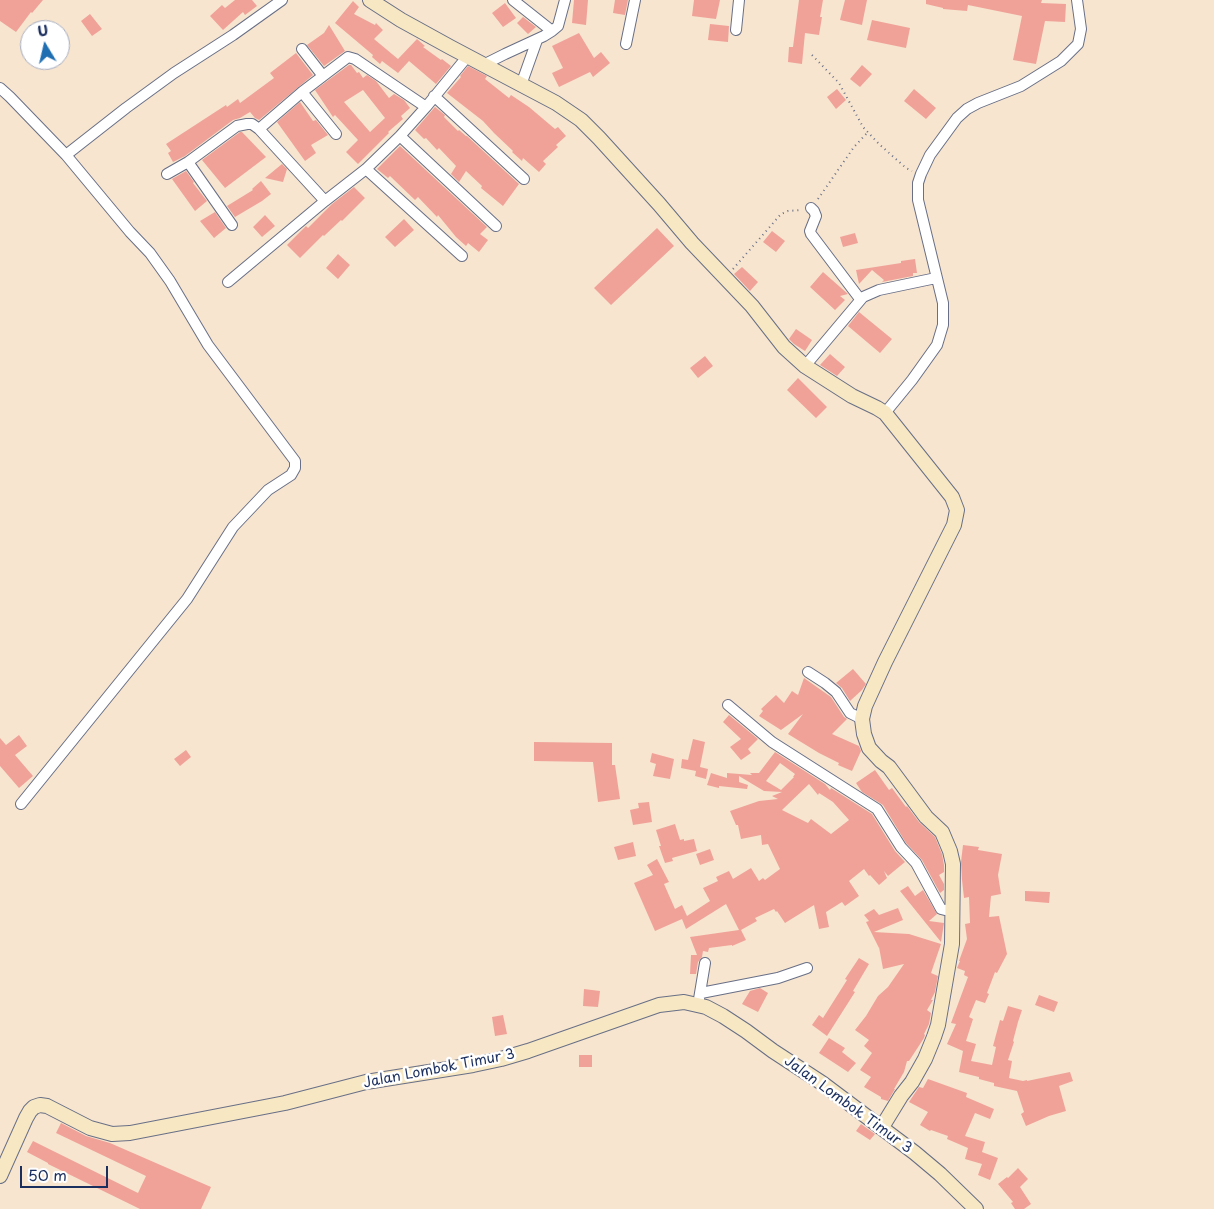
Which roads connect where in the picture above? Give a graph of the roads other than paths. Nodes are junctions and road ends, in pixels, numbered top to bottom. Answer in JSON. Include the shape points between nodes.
{"nodes":[{"id":1,"x":282,"y":0,"type":"edge"},
{"id":2,"x":370,"y":0,"type":"edge"},
{"id":3,"x":513,"y":0,"type":"edge"},
{"id":4,"x":565,"y":0,"type":"edge"},
{"id":5,"x":635,"y":0,"type":"edge"},
{"id":6,"x":739,"y":0,"type":"edge"},
{"id":7,"x":1077,"y":0,"type":"edge"},
{"id":8,"x":736,"y":30,"type":"dead end"},
{"id":9,"x":552,"y":31,"type":"junction"},
{"id":10,"x":537,"y":40,"type":"junction"},
{"id":11,"x":626,"y":44,"type":"dead end"},
{"id":12,"x":302,"y":49,"type":"dead end"},
{"id":13,"x":467,"y":57,"type":"junction"},
{"id":14,"x":483,"y":65,"type":"junction"},
{"id":15,"x":323,"y":76,"type":"junction"},
{"id":16,"x":521,"y":85,"type":"junction"},
{"id":17,"x":0,"y":88,"type":"edge"},
{"id":18,"x":302,"y":92,"type":"junction"},
{"id":19,"x":434,"y":96,"type":"junction"},
{"id":20,"x":426,"y":106,"type":"junction"},
{"id":21,"x":259,"y":129,"type":"junction"},
{"id":22,"x":336,"y":134,"type":"dead end"},
{"id":23,"x":400,"y":136,"type":"junction"},
{"id":24,"x":66,"y":155,"type":"junction"},
{"id":25,"x":188,"y":162,"type":"junction"},
{"id":26,"x":366,"y":169,"type":"junction"},
{"id":27,"x":167,"y":174,"type":"dead end"},
{"id":28,"x":524,"y":179,"type":"dead end"},
{"id":29,"x":325,"y":201,"type":"junction"},
{"id":30,"x":811,"y":208,"type":"road end"},
{"id":31,"x":232,"y":225,"type":"dead end"},
{"id":32,"x":496,"y":226,"type":"dead end"},
{"id":33,"x":462,"y":256,"type":"dead end"},
{"id":34,"x":936,"y":278,"type":"junction"},
{"id":35,"x":228,"y":282,"type":"dead end"},
{"id":36,"x":860,"y":299,"type":"junction"},
{"id":37,"x":805,"y":366,"type":"junction"},
{"id":38,"x":885,"y":414,"type":"junction"},
{"id":39,"x":808,"y":672,"type":"dead end"},
{"id":40,"x":728,"y":705,"type":"dead end"},
{"id":41,"x":862,"y":719,"type":"junction"},
{"id":42,"x":21,"y":804,"type":"dead end"},
{"id":43,"x":953,"y":909,"type":"junction"},
{"id":44,"x":705,"y":963,"type":"dead end"},
{"id":45,"x":807,"y":968,"type":"dead end"},
{"id":46,"x":699,"y":999,"type":"junction"},
{"id":47,"x":882,"y":1127,"type":"junction"},
{"id":48,"x":0,"y":1176,"type":"edge"},
{"id":49,"x":976,"y":1209,"type":"edge"}],
"edges":[{"from":1,"to":24,"type":"street","via":[[134,102]]},
{"from":2,"to":13,"type":"street"},
{"from":3,"to":9,"type":"street"},
{"from":4,"to":9,"type":"street","via":[[558,26]]},
{"from":5,"to":11,"type":"street"},
{"from":6,"to":8,"type":"street"},
{"from":7,"to":34,"type":"street","via":[[1078,44],[1061,60],[1021,86],[967,109],[930,155],[918,183],[918,200]]},
{"from":9,"to":10,"type":"street"},
{"from":10,"to":14,"type":"street"},
{"from":10,"to":16,"type":"street"},
{"from":12,"to":15,"type":"street"},
{"from":13,"to":14,"type":"street"},
{"from":13,"to":19,"type":"street"},
{"from":14,"to":16,"type":"street"},
{"from":15,"to":18,"type":"street"},
{"from":15,"to":20,"type":"street","via":[[348,57],[352,58]]},
{"from":16,"to":37,"type":"street","via":[[581,120]]},
{"from":17,"to":24,"type":"street"},
{"from":18,"to":21,"type":"street"},
{"from":18,"to":22,"type":"street"},
{"from":19,"to":20,"type":"street"},
{"from":19,"to":28,"type":"street"},
{"from":20,"to":23,"type":"street"},
{"from":21,"to":25,"type":"street","via":[[252,124],[237,126]]},
{"from":21,"to":29,"type":"street"},
{"from":23,"to":26,"type":"street"},
{"from":23,"to":32,"type":"street"},
{"from":24,"to":42,"type":"street","via":[[150,253],[208,345],[295,461],[295,468],[291,475],[268,490],[233,527],[187,599]]},
{"from":25,"to":27,"type":"street"},
{"from":25,"to":31,"type":"street"},
{"from":26,"to":29,"type":"street"},
{"from":26,"to":33,"type":"street"},
{"from":29,"to":35,"type":"street"},
{"from":30,"to":36,"type":"street","via":[[816,216],[811,234]]},
{"from":34,"to":36,"type":"street","via":[[879,290]]},
{"from":34,"to":38,"type":"street","via":[[944,315],[937,345]]},
{"from":36,"to":37,"type":"street"},
{"from":37,"to":38,"type":"street"},
{"from":38,"to":41,"type":"street","via":[[952,496],[956,516],[885,662]]},
{"from":39,"to":41,"type":"street","via":[[836,692],[850,713]]},
{"from":40,"to":43,"type":"street","via":[[772,742],[877,809],[916,864],[941,909]]},
{"from":41,"to":43,"type":"street","via":[[869,748],[889,767],[947,842],[953,864]]},
{"from":43,"to":47,"type":"street","via":[[952,944],[934,1038],[925,1060]]},
{"from":44,"to":46,"type":"street"},
{"from":45,"to":46,"type":"street"},
{"from":46,"to":47,"type":"street","name":"Jalan Lombok Timur 3","via":[[706,1007],[739,1026]]},
{"from":46,"to":48,"type":"street","name":"Jalan Lombok Timur 3","via":[[659,1005],[501,1059],[366,1082],[285,1103],[130,1133],[112,1134],[90,1128],[40,1105],[26,1118]]},
{"from":47,"to":49,"type":"street","name":"Jalan Lombok Timur 3","via":[[940,1174]]}]}
